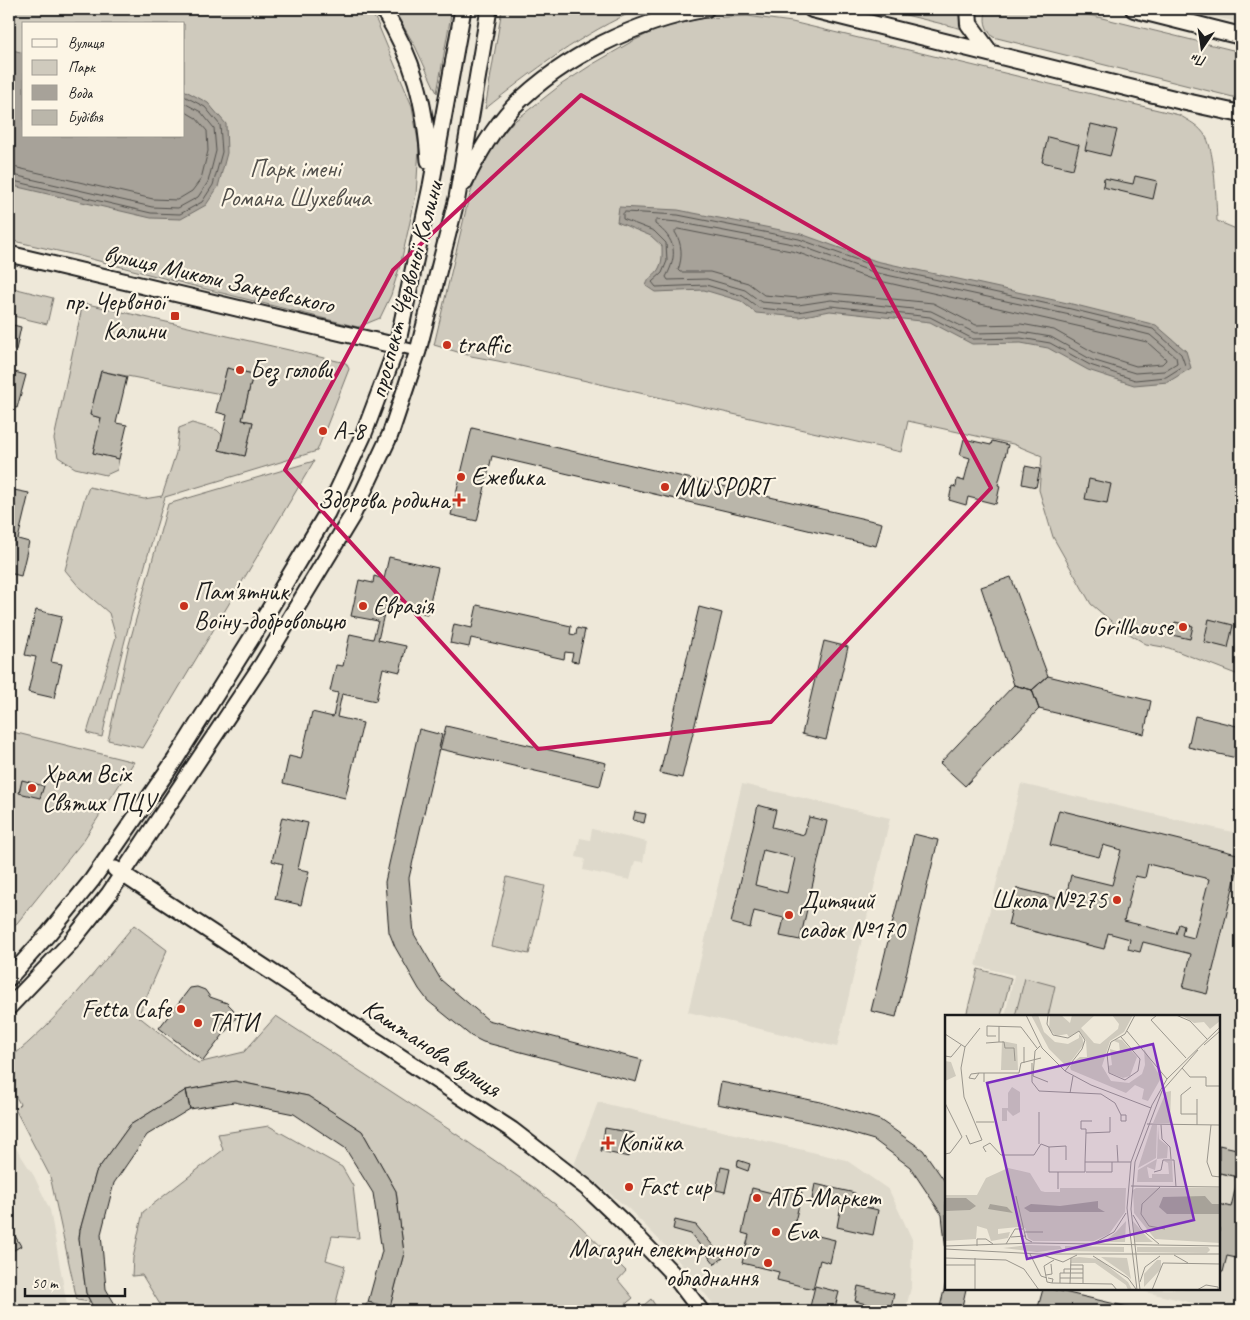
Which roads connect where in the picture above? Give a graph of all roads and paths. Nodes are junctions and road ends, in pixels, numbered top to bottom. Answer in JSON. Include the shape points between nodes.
{"nodes":[{"id":1,"x":384,"y":9,"type":"edge"},
{"id":2,"x":463,"y":9,"type":"edge"},
{"id":3,"x":489,"y":9,"type":"edge"},
{"id":4,"x":706,"y":9,"type":"edge"},
{"id":5,"x":812,"y":9,"type":"edge"},
{"id":6,"x":968,"y":9,"type":"edge"},
{"id":7,"x":1134,"y":9,"type":"edge"},
{"id":8,"x":1241,"y":36,"type":"edge"},
{"id":9,"x":990,"y":53,"type":"junction"},
{"id":10,"x":1241,"y":114,"type":"edge"},
{"id":11,"x":431,"y":186,"type":"junction"},
{"id":12,"x":457,"y":198,"type":"junction"},
{"id":13,"x":9,"y":254,"type":"edge"},
{"id":14,"x":397,"y":346,"type":"junction"},
{"id":15,"x":418,"y":350,"type":"junction"},
{"id":16,"x":106,"y":862,"type":"junction"},
{"id":17,"x":122,"y":875,"type":"junction"},
{"id":18,"x":9,"y":978,"type":"edge"},
{"id":19,"x":9,"y":1007,"type":"edge"},
{"id":20,"x":701,"y":1311,"type":"edge"}],
"edges":[{"from":1,"to":11,"type":"main road","via":[[417,80],[428,139]]},
{"from":2,"to":11,"type":"main road","name":"проспект Червоної Калини"},
{"from":3,"to":12,"type":"main road","name":"проспект Червоної Калини"},
{"from":4,"to":12,"type":"main road","via":[[666,18],[591,48],[539,85],[514,106],[494,130]]},
{"from":5,"to":9,"type":"main road"},
{"from":6,"to":9,"type":"main road","via":[[969,24]]},
{"from":7,"to":8,"type":"main road"},
{"from":9,"to":10,"type":"main road"},
{"from":11,"to":14,"type":"main road","name":"проспект Червоної Калини"},
{"from":12,"to":15,"type":"main road","name":"проспект Червоної Калини"},
{"from":13,"to":14,"type":"main road","name":"вулиця Миколи Закревського"},
{"from":14,"to":15,"type":"street","name":"вулиця Миколи Закревського"},
{"from":14,"to":16,"type":"main road","name":"проспект Червоної Калини","via":[[363,436],[327,512],[201,718]]},
{"from":15,"to":17,"type":"main road","name":"проспект Червоної Калини","via":[[390,435],[352,516],[263,664]]},
{"from":16,"to":17,"type":"main road","name":"Каштанова вулиця"},
{"from":16,"to":18,"type":"main road","name":"проспект Червоної Калини"},
{"from":17,"to":19,"type":"main road","name":"проспект Червоної Калини","via":[[70,943]]},
{"from":17,"to":20,"type":"main road","name":"Каштанова вулиця","via":[[512,1130],[587,1188],[619,1218],[672,1273]]}]}
